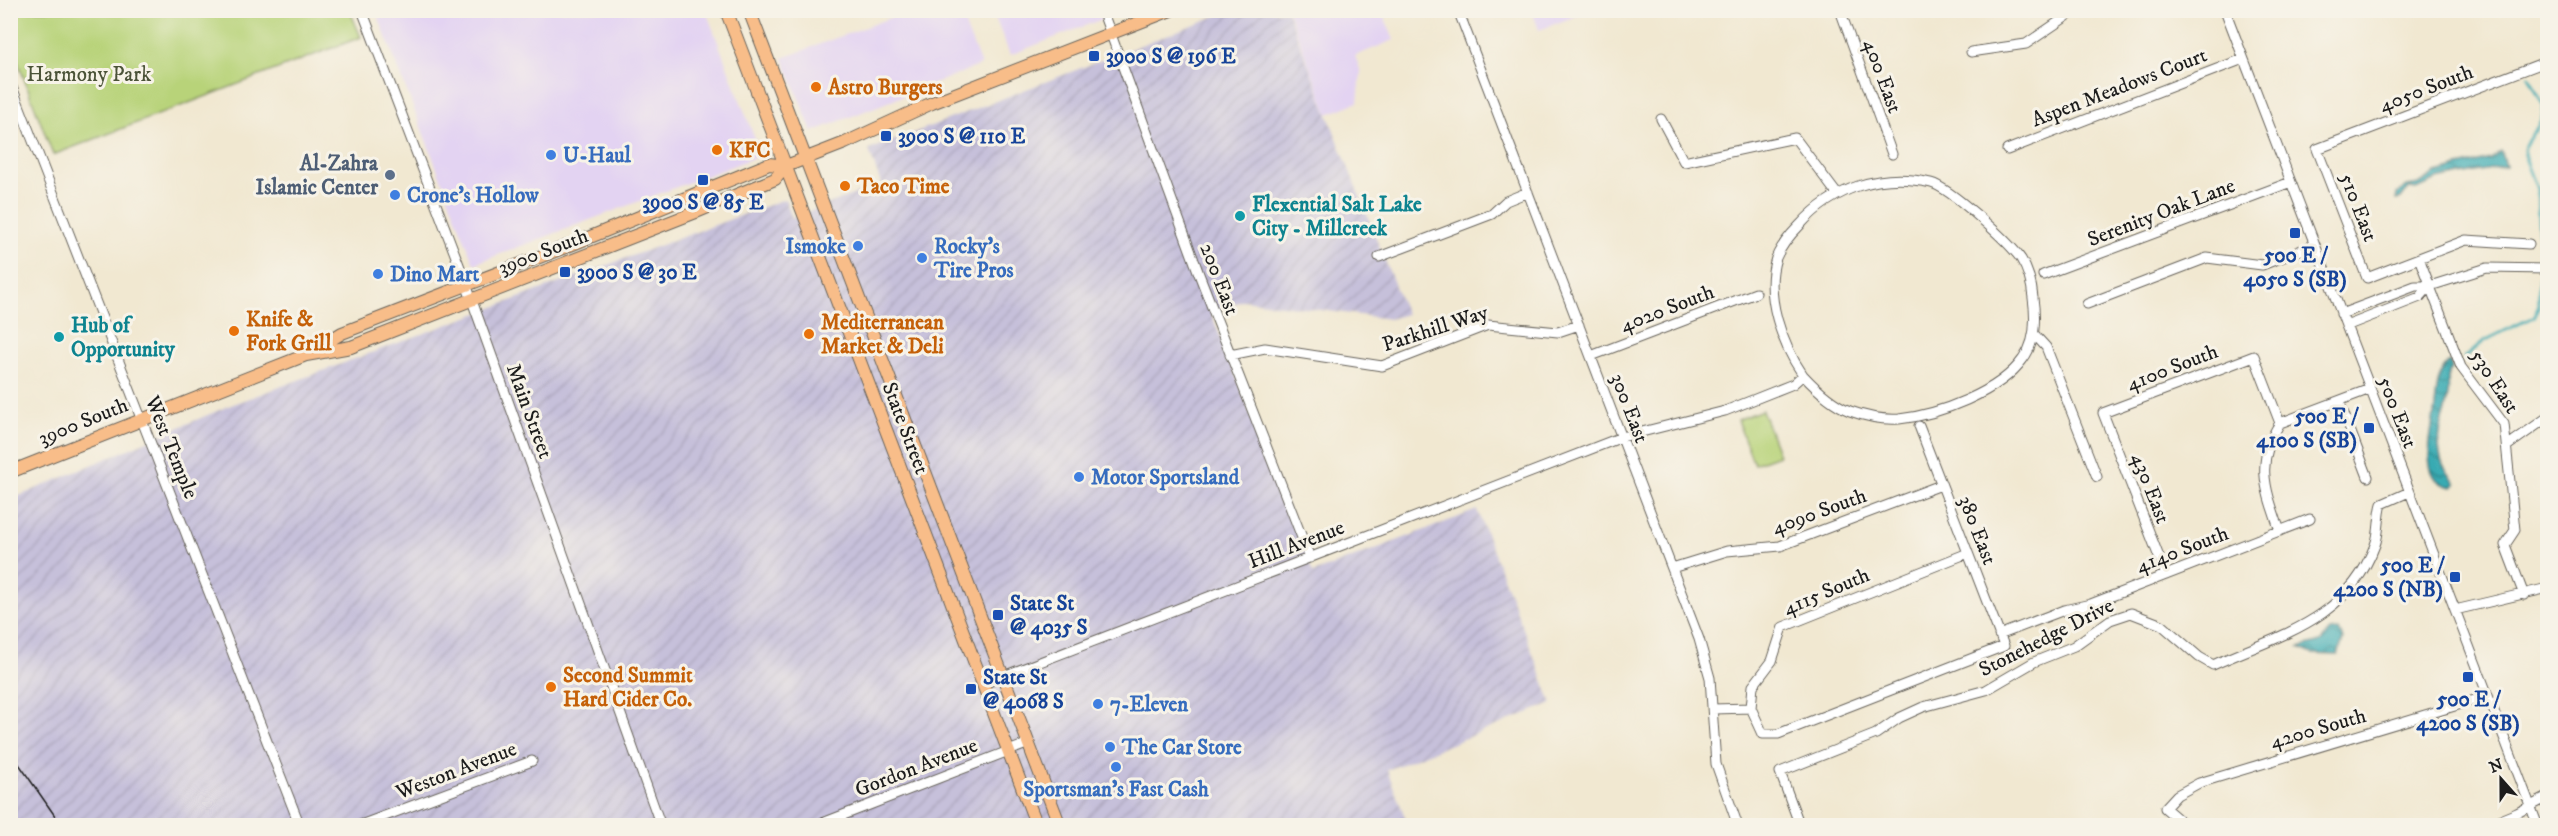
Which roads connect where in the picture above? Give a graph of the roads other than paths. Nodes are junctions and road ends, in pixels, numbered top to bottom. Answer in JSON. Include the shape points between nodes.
{"nodes":[{"id":1,"x":362,"y":10,"type":"edge"},
{"id":2,"x":726,"y":10,"type":"edge"},
{"id":3,"x":749,"y":10,"type":"edge"},
{"id":4,"x":1102,"y":10,"type":"edge"},
{"id":5,"x":1171,"y":10,"type":"edge"},
{"id":6,"x":1458,"y":10,"type":"edge"},
{"id":7,"x":1840,"y":10,"type":"edge"},
{"id":8,"x":2076,"y":10,"type":"edge"},
{"id":9,"x":2224,"y":10,"type":"edge"},
{"id":10,"x":1109,"y":34,"type":"junction"},
{"id":11,"x":1971,"y":52,"type":"dead end"},
{"id":12,"x":2243,"y":59,"type":"junction"},
{"id":13,"x":2547,"y":61,"type":"edge"},
{"id":14,"x":10,"y":82,"type":"edge"},
{"id":15,"x":1661,"y":119,"type":"dead end"},
{"id":16,"x":2317,"y":149,"type":"joint"},
{"id":17,"x":2007,"y":150,"type":"dead end"},
{"id":18,"x":1892,"y":154,"type":"dead end"},
{"id":19,"x":807,"y":158,"type":"junction"},
{"id":20,"x":786,"y":166,"type":"junction"},
{"id":21,"x":2291,"y":182,"type":"junction"},
{"id":22,"x":1528,"y":192,"type":"junction"},
{"id":23,"x":1837,"y":194,"type":"junction"},
{"id":24,"x":2529,"y":244,"type":"dead end"},
{"id":25,"x":2315,"y":245,"type":"junction"},
{"id":26,"x":1379,"y":257,"type":"dead end"},
{"id":27,"x":2419,"y":258,"type":"junction"},
{"id":28,"x":2547,"y":269,"type":"edge"},
{"id":29,"x":2043,"y":275,"type":"dead end"},
{"id":30,"x":467,"y":285,"type":"junction"},
{"id":31,"x":2430,"y":286,"type":"junction"},
{"id":32,"x":1756,"y":293,"type":"dead end"},
{"id":33,"x":472,"y":300,"type":"junction"},
{"id":34,"x":2087,"y":304,"type":"dead end"},
{"id":35,"x":2341,"y":314,"type":"junction"},
{"id":36,"x":1579,"y":325,"type":"junction"},
{"id":37,"x":2346,"y":326,"type":"junction"},
{"id":38,"x":2034,"y":334,"type":"junction"},
{"id":39,"x":306,"y":355,"type":"junction"},
{"id":40,"x":1230,"y":355,"type":"junction"},
{"id":41,"x":1591,"y":356,"type":"junction"},
{"id":42,"x":1803,"y":375,"type":"junction"},
{"id":43,"x":2370,"y":389,"type":"junction"},
{"id":44,"x":2339,"y":401,"type":"junction"},
{"id":45,"x":2103,"y":413,"type":"joint"},
{"id":46,"x":2547,"y":417,"type":"edge"},
{"id":47,"x":142,"y":418,"type":"junction"},
{"id":48,"x":2280,"y":423,"type":"junction"},
{"id":49,"x":1919,"y":426,"type":"dead end"},
{"id":50,"x":1622,"y":437,"type":"junction"},
{"id":51,"x":2507,"y":446,"type":"junction"},
{"id":52,"x":10,"y":472,"type":"edge"},
{"id":53,"x":2097,"y":477,"type":"dead end"},
{"id":54,"x":2368,"y":477,"type":"dead end"},
{"id":55,"x":1941,"y":485,"type":"junction"},
{"id":56,"x":2409,"y":492,"type":"junction"},
{"id":57,"x":2310,"y":519,"type":"dead end"},
{"id":58,"x":2280,"y":531,"type":"junction"},
{"id":59,"x":1968,"y":553,"type":"junction"},
{"id":60,"x":1310,"y":558,"type":"junction"},
{"id":61,"x":1672,"y":568,"type":"junction"},
{"id":62,"x":2166,"y":575,"type":"junction"},
{"id":63,"x":2547,"y":588,"type":"edge"},
{"id":64,"x":2524,"y":594,"type":"junction"},
{"id":65,"x":2455,"y":610,"type":"junction"},
{"id":66,"x":1999,"y":635,"type":"junction"},
{"id":67,"x":1003,"y":676,"type":"junction"},
{"id":68,"x":983,"y":684,"type":"junction"},
{"id":69,"x":2488,"y":696,"type":"junction"},
{"id":70,"x":1751,"y":708,"type":"junction"},
{"id":71,"x":1713,"y":709,"type":"junction"},
{"id":72,"x":1029,"y":743,"type":"junction"},
{"id":73,"x":1009,"y":751,"type":"junction"},
{"id":74,"x":532,"y":761,"type":"dead end"},
{"id":75,"x":2547,"y":797,"type":"edge"},
{"id":76,"x":2531,"y":807,"type":"junction"},
{"id":77,"x":300,"y":825,"type":"edge"},
{"id":78,"x":358,"y":825,"type":"edge"},
{"id":79,"x":661,"y":825,"type":"edge"},
{"id":80,"x":815,"y":825,"type":"edge"},
{"id":81,"x":1037,"y":825,"type":"edge"},
{"id":82,"x":1060,"y":825,"type":"edge"},
{"id":83,"x":1738,"y":825,"type":"edge"},
{"id":84,"x":1800,"y":825,"type":"edge"},
{"id":85,"x":2186,"y":825,"type":"edge"},
{"id":86,"x":2485,"y":825,"type":"edge"},
{"id":87,"x":2538,"y":825,"type":"edge"}],
"edges":[{"from":1,"to":30,"type":"street","name":"Main Street"},
{"from":2,"to":20,"type":"main road","name":"State Street"},
{"from":3,"to":19,"type":"main road","name":"State Street"},
{"from":4,"to":10,"type":"street","name":"200 East"},
{"from":5,"to":10,"type":"main road","name":"3900 South"},
{"from":6,"to":22,"type":"street","name":"300 East"},
{"from":7,"to":18,"type":"street","name":"400 East"},
{"from":8,"to":11,"type":"street","via":[[2026,44]]},
{"from":9,"to":12,"type":"street","name":"500 East"},
{"from":10,"to":19,"type":"main road","name":"3900 South","via":[[932,103]]},
{"from":10,"to":40,"type":"street","name":"200 East"},
{"from":12,"to":17,"type":"street","name":"Aspen Meadows Court"},
{"from":12,"to":21,"type":"street","name":"500 East"},
{"from":13,"to":16,"type":"street","name":"4050 South"},
{"from":14,"to":47,"type":"street","name":"West Temple"},
{"from":15,"to":23,"type":"street","via":[[1684,162],[1796,138]]},
{"from":16,"to":27,"type":"street","name":"510 East","via":[[2367,278]]},
{"from":19,"to":20,"type":"main road","name":"3900 South"},
{"from":19,"to":67,"type":"main road","name":"State Street"},
{"from":20,"to":30,"type":"main road","name":"3900 South","via":[[769,164]]},
{"from":20,"to":33,"type":"main road","name":"3900 South","via":[[775,179]]},
{"from":20,"to":68,"type":"main road","name":"State Street"},
{"from":21,"to":25,"type":"street","name":"500 East"},
{"from":21,"to":29,"type":"street","name":"Serenity Oak Lane"},
{"from":22,"to":26,"type":"street","via":[[1506,201],[1488,216]]},
{"from":22,"to":36,"type":"street","name":"300 East"},
{"from":23,"to":38,"type":"street","via":[[1851,186],[1890,180],[1934,184],[1947,192],[2021,260],[2032,287]]},
{"from":23,"to":42,"type":"street","via":[[1810,212],[1777,258],[1773,291],[1776,309],[1787,345]]},
{"from":24,"to":27,"type":"street","via":[[2476,239]]},
{"from":25,"to":34,"type":"street","via":[[2262,265],[2207,258]]},
{"from":25,"to":35,"type":"street","name":"500 East"},
{"from":27,"to":31,"type":"street","name":"530 East"},
{"from":28,"to":31,"type":"street","via":[[2487,268]]},
{"from":30,"to":33,"type":"street","name":"Main Street"},
{"from":30,"to":39,"type":"main road","name":"3900 South","via":[[342,333]]},
{"from":31,"to":35,"type":"street","via":[[2415,286]]},
{"from":31,"to":37,"type":"street","via":[[2420,297]]},
{"from":31,"to":51,"type":"street","name":"530 East","via":[[2461,366],[2504,424]]},
{"from":32,"to":41,"type":"street","name":"4020 South"},
{"from":33,"to":39,"type":"main road","name":"3900 South","via":[[351,347]]},
{"from":33,"to":79,"type":"street","name":"Main Street"},
{"from":35,"to":37,"type":"street","name":"500 East"},
{"from":36,"to":40,"type":"street","name":"Parkhill Way","via":[[1558,332],[1488,326],[1382,366],[1265,348]]},
{"from":36,"to":41,"type":"street","name":"300 East"},
{"from":37,"to":43,"type":"street","name":"500 East"},
{"from":38,"to":42,"type":"street","via":[[2024,358],[1999,383],[1917,416],[1888,418],[1848,411]]},
{"from":38,"to":53,"type":"street","via":[[2046,347]]},
{"from":39,"to":47,"type":"main road","name":"3900 South"},
{"from":40,"to":60,"type":"street","name":"200 East"},
{"from":41,"to":50,"type":"street","name":"300 East"},
{"from":42,"to":50,"type":"street","name":"Hill Avenue","via":[[1793,384],[1725,411]]},
{"from":43,"to":44,"type":"street"},
{"from":43,"to":56,"type":"street","name":"500 East"},
{"from":44,"to":48,"type":"street"},
{"from":44,"to":54,"type":"street"},
{"from":45,"to":48,"type":"street","name":"4100 South","via":[[2254,356]]},
{"from":45,"to":62,"type":"street","name":"430 East"},
{"from":46,"to":51,"type":"street"},
{"from":47,"to":52,"type":"main road","name":"3900 South"},
{"from":47,"to":77,"type":"street","name":"West Temple"},
{"from":48,"to":58,"type":"street","via":[[2263,466]]},
{"from":49,"to":55,"type":"street","name":"380 East"},
{"from":50,"to":60,"type":"street","name":"Hill Avenue"},
{"from":50,"to":61,"type":"street","name":"300 East"},
{"from":51,"to":64,"type":"street","name":"530 East","via":[[2515,530],[2505,544]]},
{"from":55,"to":59,"type":"street","name":"380 East"},
{"from":55,"to":61,"type":"street","name":"4090 South","via":[[1780,546],[1727,551]]},
{"from":56,"to":65,"type":"street","name":"500 East"},
{"from":56,"to":84,"type":"street","name":"Stonehedge Drive","via":[[2382,504],[2378,537],[2362,570],[2325,614],[2309,623],[2213,665],[2162,625],[2142,615],[2131,613],[2110,620],[2074,646],[2034,662],[1986,690],[1923,707],[1876,734],[1780,772]]},
{"from":57,"to":58,"type":"street","name":"4140 South"},
{"from":58,"to":62,"type":"street","name":"4140 South"},
{"from":59,"to":66,"type":"street","name":"380 East"},
{"from":59,"to":70,"type":"street","name":"4115 South","via":[[1783,627],[1772,661],[1753,686]]},
{"from":60,"to":67,"type":"street","name":"Hill Avenue"},
{"from":61,"to":71,"type":"street","name":"300 East","via":[[1707,663]]},
{"from":62,"to":66,"type":"street","name":"4140 South"},
{"from":63,"to":64,"type":"street"},
{"from":64,"to":65,"type":"street"},
{"from":65,"to":69,"type":"street","name":"500 East"},
{"from":66,"to":70,"type":"street","name":"380 East","via":[[2004,646],[1778,734],[1763,734]]},
{"from":67,"to":68,"type":"street","name":"Hill Avenue"},
{"from":67,"to":72,"type":"main road","name":"State Street"},
{"from":68,"to":73,"type":"main road","name":"State Street"},
{"from":69,"to":76,"type":"street","name":"500 East"},
{"from":69,"to":85,"type":"street","name":"4200 South","via":[[2208,780],[2177,795],[2165,808]]},
{"from":70,"to":71,"type":"street"},
{"from":71,"to":83,"type":"street","name":"300 East","via":[[1716,764]]},
{"from":72,"to":73,"type":"street","name":"Gordon Avenue"},
{"from":72,"to":82,"type":"main road","name":"State Street"},
{"from":73,"to":80,"type":"street","name":"Gordon Avenue"},
{"from":73,"to":81,"type":"main road","name":"State Street"},
{"from":74,"to":78,"type":"street","name":"Weston Avenue"},
{"from":75,"to":76,"type":"street"},
{"from":76,"to":86,"type":"street"},
{"from":76,"to":87,"type":"street","name":"500 East"}]}
